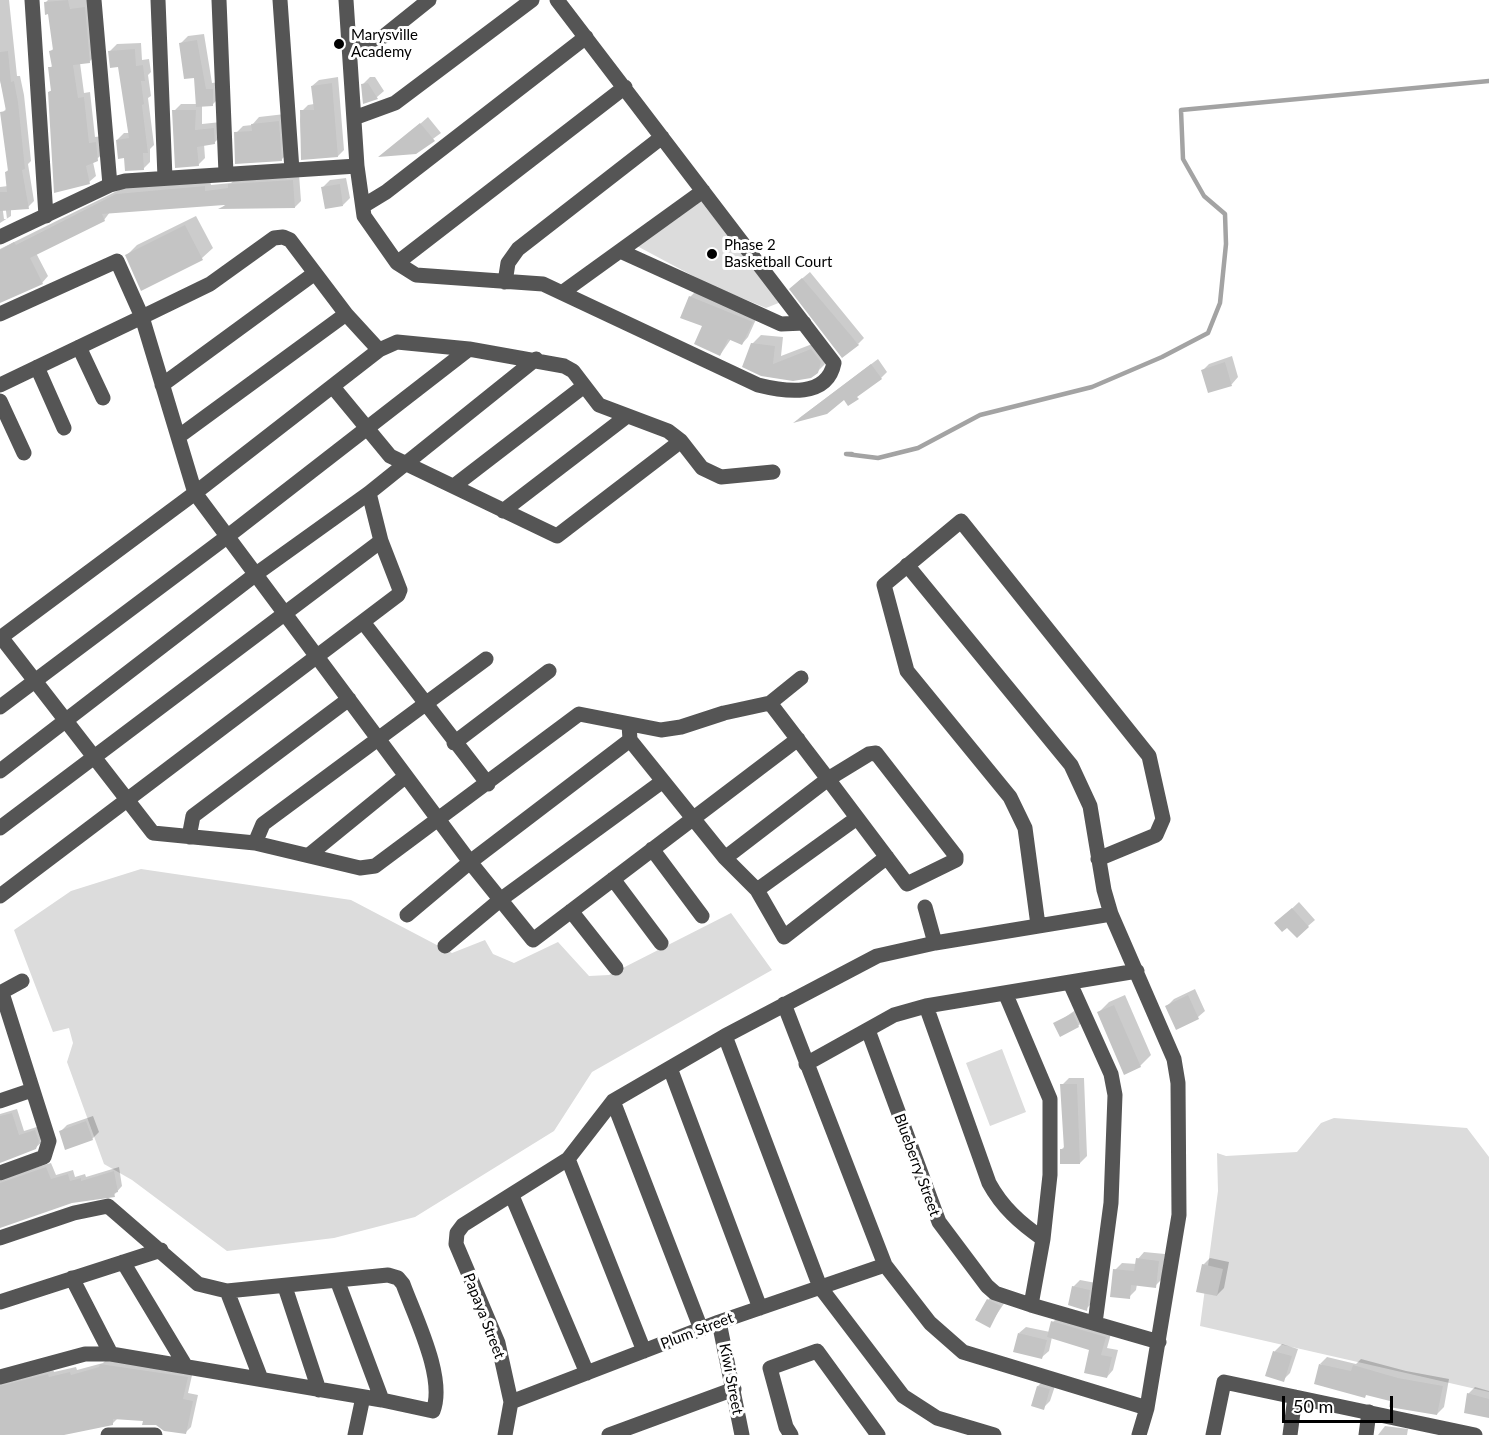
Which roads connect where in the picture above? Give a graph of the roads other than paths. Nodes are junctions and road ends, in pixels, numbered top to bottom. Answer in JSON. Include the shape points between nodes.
{"nodes":[{"id":1,"x":32,"y":0,"type":"edge"},
{"id":2,"x":94,"y":0,"type":"edge"},
{"id":3,"x":158,"y":0,"type":"edge"},
{"id":4,"x":219,"y":0,"type":"edge"},
{"id":5,"x":280,"y":0,"type":"edge"},
{"id":6,"x":346,"y":0,"type":"edge"},
{"id":7,"x":429,"y":0,"type":"edge"},
{"id":8,"x":532,"y":0,"type":"edge"},
{"id":9,"x":556,"y":0,"type":"edge"},
{"id":10,"x":586,"y":38,"type":"junction"},
{"id":11,"x":349,"y":47,"type":"junction"},
{"id":12,"x":625,"y":87,"type":"junction"},
{"id":13,"x":354,"y":118,"type":"junction"},
{"id":14,"x":662,"y":137,"type":"junction"},
{"id":15,"x":357,"y":166,"type":"junction"},
{"id":16,"x":292,"y":170,"type":"junction"},
{"id":17,"x":226,"y":174,"type":"junction"},
{"id":18,"x":165,"y":178,"type":"junction"},
{"id":19,"x":110,"y":185,"type":"junction"},
{"id":20,"x":703,"y":191,"type":"junction"},
{"id":21,"x":363,"y":206,"type":"junction"},
{"id":22,"x":46,"y":216,"type":"junction"},
{"id":23,"x":0,"y":237,"type":"edge"},
{"id":24,"x":620,"y":251,"type":"junction"},
{"id":25,"x":397,"y":263,"type":"junction"},
{"id":26,"x":315,"y":273,"type":"junction"},
{"id":27,"x":505,"y":282,"type":"junction"},
{"id":28,"x":564,"y":292,"type":"junction"},
{"id":29,"x":0,"y":314,"type":"edge"},
{"id":30,"x":346,"y":314,"type":"junction"},
{"id":31,"x":142,"y":317,"type":"junction"},
{"id":32,"x":804,"y":323,"type":"junction"},
{"id":33,"x":80,"y":347,"type":"junction"},
{"id":34,"x":469,"y":349,"type":"junction"},
{"id":35,"x":379,"y":350,"type":"junction"},
{"id":36,"x":536,"y":359,"type":"junction"},
{"id":37,"x":37,"y":367,"type":"junction"},
{"id":38,"x":0,"y":385,"type":"edge"},
{"id":39,"x":162,"y":385,"type":"junction"},
{"id":40,"x":584,"y":386,"type":"junction"},
{"id":41,"x":333,"y":387,"type":"junction"},
{"id":42,"x":103,"y":398,"type":"dead end"},
{"id":43,"x":0,"y":401,"type":"edge"},
{"id":44,"x":627,"y":416,"type":"junction"},
{"id":45,"x":64,"y":428,"type":"dead end"},
{"id":46,"x":367,"y":429,"type":"junction"},
{"id":47,"x":177,"y":437,"type":"junction"},
{"id":48,"x":681,"y":441,"type":"junction"},
{"id":49,"x":24,"y":453,"type":"dead end"},
{"id":50,"x":405,"y":463,"type":"junction"},
{"id":51,"x":773,"y":472,"type":"dead end"},
{"id":52,"x":454,"y":486,"type":"junction"},
{"id":53,"x":195,"y":493,"type":"junction"},
{"id":54,"x":369,"y":493,"type":"junction"},
{"id":55,"x":502,"y":511,"type":"junction"},
{"id":56,"x":228,"y":536,"type":"junction"},
{"id":57,"x":381,"y":541,"type":"junction"},
{"id":58,"x":908,"y":565,"type":"junction"},
{"id":59,"x":256,"y":574,"type":"junction"},
{"id":60,"x":286,"y":613,"type":"junction"},
{"id":61,"x":363,"y":622,"type":"junction"},
{"id":62,"x":1,"y":637,"type":"edge"},
{"id":63,"x":317,"y":657,"type":"junction"},
{"id":64,"x":486,"y":659,"type":"dead end"},
{"id":65,"x":549,"y":671,"type":"dead end"},
{"id":66,"x":801,"y":678,"type":"dead end"},
{"id":67,"x":35,"y":681,"type":"junction"},
{"id":68,"x":348,"y":699,"type":"junction"},
{"id":69,"x":770,"y":703,"type":"junction"},
{"id":70,"x":424,"y":704,"type":"junction"},
{"id":71,"x":0,"y":707,"type":"edge"},
{"id":72,"x":66,"y":721,"type":"junction"},
{"id":73,"x":629,"y":724,"type":"junction"},
{"id":74,"x":378,"y":739,"type":"junction"},
{"id":75,"x":798,"y":739,"type":"junction"},
{"id":76,"x":630,"y":740,"type":"junction"},
{"id":77,"x":454,"y":743,"type":"junction"},
{"id":78,"x":95,"y":758,"type":"junction"},
{"id":79,"x":0,"y":771,"type":"edge"},
{"id":80,"x":406,"y":776,"type":"junction"},
{"id":81,"x":828,"y":779,"type":"junction"},
{"id":82,"x":663,"y":781,"type":"junction"},
{"id":83,"x":488,"y":784,"type":"junction"},
{"id":84,"x":127,"y":799,"type":"junction"},
{"id":85,"x":693,"y":818,"type":"junction"},
{"id":86,"x":857,"y":818,"type":"junction"},
{"id":87,"x":439,"y":820,"type":"junction"},
{"id":88,"x":0,"y":828,"type":"edge"},
{"id":89,"x":189,"y":837,"type":"junction"},
{"id":90,"x":255,"y":843,"type":"junction"},
{"id":91,"x":652,"y":849,"type":"junction"},
{"id":92,"x":309,"y":855,"type":"junction"},
{"id":93,"x":725,"y":858,"type":"junction"},
{"id":94,"x":887,"y":858,"type":"junction"},
{"id":95,"x":1098,"y":859,"type":"junction"},
{"id":96,"x":470,"y":862,"type":"junction"},
{"id":97,"x":613,"y":879,"type":"junction"},
{"id":98,"x":758,"y":890,"type":"junction"},
{"id":99,"x":1,"y":894,"type":"edge"},
{"id":100,"x":500,"y":900,"type":"junction"},
{"id":101,"x":925,"y":907,"type":"dead end"},
{"id":102,"x":571,"y":911,"type":"junction"},
{"id":103,"x":1111,"y":914,"type":"junction"},
{"id":104,"x":407,"y":915,"type":"dead end"},
{"id":105,"x":702,"y":916,"type":"dead end"},
{"id":106,"x":1038,"y":925,"type":"junction"},
{"id":107,"x":661,"y":943,"type":"dead end"},
{"id":108,"x":935,"y":943,"type":"junction"},
{"id":109,"x":445,"y":946,"type":"dead end"},
{"id":110,"x":616,"y":968,"type":"dead end"},
{"id":111,"x":1137,"y":971,"type":"junction"},
{"id":112,"x":22,"y":981,"type":"dead end"},
{"id":113,"x":1070,"y":983,"type":"junction"},
{"id":114,"x":1,"y":993,"type":"edge"},
{"id":115,"x":1006,"y":995,"type":"junction"},
{"id":116,"x":784,"y":1004,"type":"junction"},
{"id":117,"x":926,"y":1006,"type":"junction"},
{"id":118,"x":868,"y":1030,"type":"junction"},
{"id":119,"x":725,"y":1036,"type":"junction"},
{"id":120,"x":806,"y":1064,"type":"junction"},
{"id":121,"x":670,"y":1068,"type":"junction"},
{"id":122,"x":32,"y":1090,"type":"junction"},
{"id":123,"x":0,"y":1101,"type":"edge"},
{"id":124,"x":613,"y":1101,"type":"junction"},
{"id":125,"x":568,"y":1159,"type":"junction"},
{"id":126,"x":0,"y":1173,"type":"edge"},
{"id":127,"x":512,"y":1196,"type":"junction"},
{"id":128,"x":0,"y":1238,"type":"edge"},
{"id":129,"x":1043,"y":1239,"type":"junction"},
{"id":130,"x":161,"y":1250,"type":"junction"},
{"id":131,"x":123,"y":1262,"type":"junction"},
{"id":132,"x":885,"y":1265,"type":"junction"},
{"id":133,"x":72,"y":1278,"type":"junction"},
{"id":134,"x":337,"y":1280,"type":"junction"},
{"id":135,"x":285,"y":1287,"type":"junction"},
{"id":136,"x":820,"y":1287,"type":"junction"},
{"id":137,"x":227,"y":1291,"type":"junction"},
{"id":138,"x":0,"y":1302,"type":"edge"},
{"id":139,"x":1031,"y":1305,"type":"junction"},
{"id":140,"x":760,"y":1308,"type":"junction"},
{"id":141,"x":719,"y":1322,"type":"junction"},
{"id":142,"x":1095,"y":1323,"type":"junction"},
{"id":143,"x":701,"y":1329,"type":"junction"},
{"id":144,"x":1159,"y":1342,"type":"junction"},
{"id":145,"x":644,"y":1351,"type":"junction"},
{"id":146,"x":111,"y":1354,"type":"junction"},
{"id":147,"x":185,"y":1365,"type":"junction"},
{"id":148,"x":587,"y":1373,"type":"junction"},
{"id":149,"x":0,"y":1377,"type":"edge"},
{"id":150,"x":261,"y":1379,"type":"junction"},
{"id":151,"x":734,"y":1389,"type":"junction"},
{"id":152,"x":319,"y":1390,"type":"junction"},
{"id":153,"x":363,"y":1397,"type":"junction"},
{"id":154,"x":1295,"y":1397,"type":"junction"},
{"id":155,"x":382,"y":1400,"type":"junction"},
{"id":156,"x":511,"y":1402,"type":"junction"},
{"id":157,"x":1147,"y":1408,"type":"junction"},
{"id":158,"x":1369,"y":1412,"type":"junction"},
{"id":159,"x":1446,"y":1432,"type":"edge"},
{"id":160,"x":108,"y":1435,"type":"edge"},
{"id":161,"x":155,"y":1435,"type":"edge"},
{"id":162,"x":355,"y":1435,"type":"edge"},
{"id":163,"x":505,"y":1435,"type":"edge"},
{"id":164,"x":609,"y":1435,"type":"edge"},
{"id":165,"x":742,"y":1435,"type":"edge"},
{"id":166,"x":791,"y":1435,"type":"edge"},
{"id":167,"x":878,"y":1435,"type":"edge"},
{"id":168,"x":994,"y":1435,"type":"edge"},
{"id":169,"x":1138,"y":1435,"type":"edge"},
{"id":170,"x":1213,"y":1435,"type":"edge"},
{"id":171,"x":1290,"y":1435,"type":"edge"},
{"id":172,"x":1366,"y":1435,"type":"edge"},
{"id":173,"x":1475,"y":1435,"type":"edge"}],
"edges":[{"from":1,"to":22,"type":"street"},
{"from":2,"to":19,"type":"street"},
{"from":3,"to":18,"type":"street"},
{"from":4,"to":17,"type":"street"},
{"from":5,"to":16,"type":"street"},
{"from":6,"to":11,"type":"street"},
{"from":7,"to":11,"type":"street","via":[[384,36]]},
{"from":8,"to":13,"type":"street","via":[[395,103]]},
{"from":9,"to":10,"type":"street"},
{"from":10,"to":12,"type":"street"},
{"from":10,"to":21,"type":"street"},
{"from":11,"to":13,"type":"street"},
{"from":12,"to":14,"type":"street"},
{"from":12,"to":25,"type":"street"},
{"from":13,"to":15,"type":"street"},
{"from":14,"to":20,"type":"street"},
{"from":14,"to":27,"type":"street","via":[[518,249],[508,263]]},
{"from":15,"to":16,"type":"street"},
{"from":15,"to":21,"type":"street"},
{"from":16,"to":17,"type":"street"},
{"from":17,"to":18,"type":"street"},
{"from":18,"to":19,"type":"street"},
{"from":19,"to":22,"type":"street"},
{"from":20,"to":24,"type":"street"},
{"from":20,"to":32,"type":"street"},
{"from":21,"to":25,"type":"street","via":[[364,216]]},
{"from":22,"to":23,"type":"street"},
{"from":24,"to":28,"type":"street"},
{"from":24,"to":32,"type":"street","via":[[781,324]]},
{"from":25,"to":27,"type":"street","via":[[416,275]]},
{"from":26,"to":30,"type":"street"},
{"from":26,"to":31,"type":"street","via":[[290,240],[274,238],[210,284]]},
{"from":26,"to":39,"type":"street"},
{"from":27,"to":28,"type":"street","via":[[543,284]]},
{"from":28,"to":32,"type":"street","via":[[758,385],[778,390],[802,390],[823,384],[831,375],[834,363]]},
{"from":29,"to":31,"type":"street","via":[[117,261]]},
{"from":30,"to":35,"type":"street"},
{"from":30,"to":47,"type":"street"},
{"from":31,"to":33,"type":"street"},
{"from":31,"to":39,"type":"street"},
{"from":33,"to":37,"type":"street"},
{"from":33,"to":42,"type":"street"},
{"from":34,"to":35,"type":"street","via":[[397,342]]},
{"from":34,"to":36,"type":"street"},
{"from":34,"to":46,"type":"street"},
{"from":35,"to":41,"type":"street"},
{"from":36,"to":40,"type":"street","via":[[573,371]]},
{"from":36,"to":50,"type":"street"},
{"from":37,"to":38,"type":"street"},
{"from":37,"to":45,"type":"street"},
{"from":39,"to":47,"type":"street"},
{"from":40,"to":44,"type":"street","via":[[599,405]]},
{"from":40,"to":52,"type":"street"},
{"from":41,"to":46,"type":"street"},
{"from":41,"to":53,"type":"street"},
{"from":43,"to":49,"type":"street"},
{"from":44,"to":48,"type":"street","via":[[668,430]]},
{"from":44,"to":55,"type":"street"},
{"from":46,"to":50,"type":"street","via":[[390,456]]},
{"from":46,"to":56,"type":"street"},
{"from":47,"to":53,"type":"street"},
{"from":48,"to":51,"type":"street","via":[[702,468],[721,477]]},
{"from":48,"to":55,"type":"street","via":[[557,536]]},
{"from":50,"to":52,"type":"street"},
{"from":50,"to":54,"type":"street"},
{"from":52,"to":55,"type":"street"},
{"from":53,"to":56,"type":"street"},
{"from":53,"to":62,"type":"street"},
{"from":54,"to":57,"type":"street"},
{"from":54,"to":59,"type":"street"},
{"from":56,"to":59,"type":"street"},
{"from":56,"to":67,"type":"street"},
{"from":57,"to":60,"type":"street"},
{"from":57,"to":61,"type":"street","via":[[398,595]]},
{"from":58,"to":95,"type":"street","via":[[1071,765],[1090,806]]},
{"from":58,"to":95,"type":"street","via":[[961,521],[1149,756],[1163,819],[1156,835]]},
{"from":58,"to":106,"type":"street","via":[[884,585],[907,670],[1010,797],[1025,828]]},
{"from":59,"to":60,"type":"street"},
{"from":59,"to":72,"type":"street"},
{"from":60,"to":63,"type":"street"},
{"from":60,"to":78,"type":"street"},
{"from":61,"to":63,"type":"street"},
{"from":61,"to":70,"type":"street"},
{"from":62,"to":67,"type":"street"},
{"from":63,"to":68,"type":"street"},
{"from":63,"to":84,"type":"street"},
{"from":64,"to":70,"type":"street"},
{"from":65,"to":77,"type":"street"},
{"from":66,"to":69,"type":"street"},
{"from":67,"to":71,"type":"street"},
{"from":67,"to":72,"type":"street"},
{"from":68,"to":74,"type":"street"},
{"from":68,"to":89,"type":"street","via":[[193,816]]},
{"from":69,"to":73,"type":"street","via":[[661,730]]},
{"from":69,"to":75,"type":"street"},
{"from":70,"to":74,"type":"street"},
{"from":70,"to":77,"type":"street"},
{"from":72,"to":78,"type":"street"},
{"from":72,"to":79,"type":"street"},
{"from":73,"to":76,"type":"street"},
{"from":73,"to":83,"type":"street","via":[[579,714]]},
{"from":74,"to":80,"type":"street"},
{"from":74,"to":90,"type":"street","via":[[263,824]]},
{"from":75,"to":81,"type":"street"},
{"from":75,"to":85,"type":"street"},
{"from":76,"to":82,"type":"street"},
{"from":76,"to":96,"type":"street"},
{"from":77,"to":83,"type":"street"},
{"from":78,"to":84,"type":"street"},
{"from":78,"to":88,"type":"street"},
{"from":80,"to":87,"type":"street"},
{"from":80,"to":92,"type":"street"},
{"from":81,"to":86,"type":"street"},
{"from":81,"to":93,"type":"street"},
{"from":81,"to":94,"type":"street","via":[[876,753],[956,856],[956,860],[907,884]]},
{"from":82,"to":85,"type":"street"},
{"from":82,"to":100,"type":"street"},
{"from":83,"to":87,"type":"street"},
{"from":84,"to":89,"type":"street","via":[[153,833]]},
{"from":84,"to":99,"type":"street"},
{"from":85,"to":91,"type":"street"},
{"from":85,"to":93,"type":"street"},
{"from":86,"to":94,"type":"street"},
{"from":86,"to":98,"type":"street"},
{"from":87,"to":92,"type":"street","via":[[368,868]]},
{"from":87,"to":96,"type":"street"},
{"from":89,"to":90,"type":"street"},
{"from":90,"to":92,"type":"street"},
{"from":91,"to":97,"type":"street"},
{"from":91,"to":105,"type":"street"},
{"from":93,"to":98,"type":"street"},
{"from":94,"to":98,"type":"street","via":[[784,937]]},
{"from":95,"to":103,"type":"street"},
{"from":96,"to":100,"type":"street"},
{"from":96,"to":104,"type":"street"},
{"from":97,"to":102,"type":"street"},
{"from":97,"to":107,"type":"street"},
{"from":100,"to":102,"type":"street","via":[[533,940]]},
{"from":100,"to":109,"type":"street"},
{"from":101,"to":108,"type":"street"},
{"from":102,"to":110,"type":"street"},
{"from":103,"to":106,"type":"street"},
{"from":103,"to":111,"type":"street"},
{"from":106,"to":108,"type":"street"},
{"from":108,"to":116,"type":"street","via":[[877,956]]},
{"from":111,"to":113,"type":"street"},
{"from":111,"to":144,"type":"street","via":[[1174,1059],[1178,1083],[1179,1215]]},
{"from":112,"to":114,"type":"street"},
{"from":113,"to":115,"type":"street"},
{"from":113,"to":142,"type":"street","via":[[1111,1074],[1115,1095],[1111,1203]]},
{"from":114,"to":122,"type":"street"},
{"from":115,"to":117,"type":"street"},
{"from":115,"to":129,"type":"street","via":[[1050,1098],[1050,1175]]},
{"from":116,"to":119,"type":"street"},
{"from":116,"to":120,"type":"street"},
{"from":117,"to":118,"type":"street","via":[[894,1015]]},
{"from":117,"to":129,"type":"street","via":[[989,1183],[1000,1202]]},
{"from":118,"to":120,"type":"street"},
{"from":118,"to":139,"type":"street","name":"Blueberry Street","via":[[939,1222],[995,1293]]},
{"from":119,"to":121,"type":"street"},
{"from":119,"to":136,"type":"street"},
{"from":120,"to":132,"type":"street"},
{"from":121,"to":124,"type":"street"},
{"from":121,"to":140,"type":"street"},
{"from":122,"to":123,"type":"street"},
{"from":122,"to":126,"type":"street","via":[[50,1141],[44,1157]]},
{"from":124,"to":125,"type":"street"},
{"from":124,"to":143,"type":"street"},
{"from":125,"to":127,"type":"street"},
{"from":125,"to":145,"type":"street"},
{"from":127,"to":148,"type":"street"},
{"from":127,"to":156,"type":"street","name":"Papaya Street","via":[[463,1225],[456,1244],[498,1343]]},
{"from":128,"to":130,"type":"street","via":[[108,1206]]},
{"from":129,"to":139,"type":"street"},
{"from":130,"to":131,"type":"street"},
{"from":130,"to":137,"type":"street","via":[[198,1284]]},
{"from":131,"to":133,"type":"street"},
{"from":131,"to":147,"type":"street"},
{"from":132,"to":136,"type":"street","name":"Plum Street"},
{"from":132,"to":157,"type":"street","via":[[930,1323],[963,1352]]},
{"from":133,"to":138,"type":"street"},
{"from":133,"to":146,"type":"street"},
{"from":134,"to":135,"type":"street"},
{"from":134,"to":155,"type":"street"},
{"from":134,"to":155,"type":"street","via":[[388,1275],[403,1284],[434,1372],[437,1401],[433,1411]]},
{"from":135,"to":137,"type":"street"},
{"from":135,"to":152,"type":"street"},
{"from":136,"to":140,"type":"street","name":"Plum Street"},
{"from":136,"to":168,"type":"street","via":[[903,1396],[937,1418]]},
{"from":137,"to":150,"type":"street"},
{"from":139,"to":142,"type":"street","name":"Blueberry Street"},
{"from":140,"to":141,"type":"street","name":"Plum Street"},
{"from":141,"to":143,"type":"street","name":"Plum Street"},
{"from":141,"to":151,"type":"street","name":"Kiwi Street"},
{"from":142,"to":144,"type":"street","name":"Blueberry Street"},
{"from":143,"to":145,"type":"street","name":"Plum Street"},
{"from":144,"to":157,"type":"street"},
{"from":145,"to":148,"type":"street","name":"Plum Street"},
{"from":146,"to":147,"type":"street"},
{"from":146,"to":149,"type":"street","via":[[85,1354]]},
{"from":147,"to":150,"type":"street"},
{"from":148,"to":156,"type":"street","name":"Plum Street"},
{"from":150,"to":152,"type":"street"},
{"from":151,"to":164,"type":"street"},
{"from":151,"to":165,"type":"street","name":"Kiwi Street"},
{"from":152,"to":153,"type":"street"},
{"from":153,"to":155,"type":"street"},
{"from":153,"to":162,"type":"street"},
{"from":154,"to":158,"type":"street"},
{"from":154,"to":170,"type":"street","via":[[1224,1382]]},
{"from":154,"to":171,"type":"street"},
{"from":156,"to":163,"type":"street","name":"Papaya Street"},
{"from":157,"to":169,"type":"street"},
{"from":158,"to":159,"type":"street"},
{"from":158,"to":172,"type":"street"},
{"from":159,"to":173,"type":"street"},
{"from":160,"to":161,"type":"street"},
{"from":166,"to":167,"type":"street","via":[[770,1368],[817,1351]]}]}
